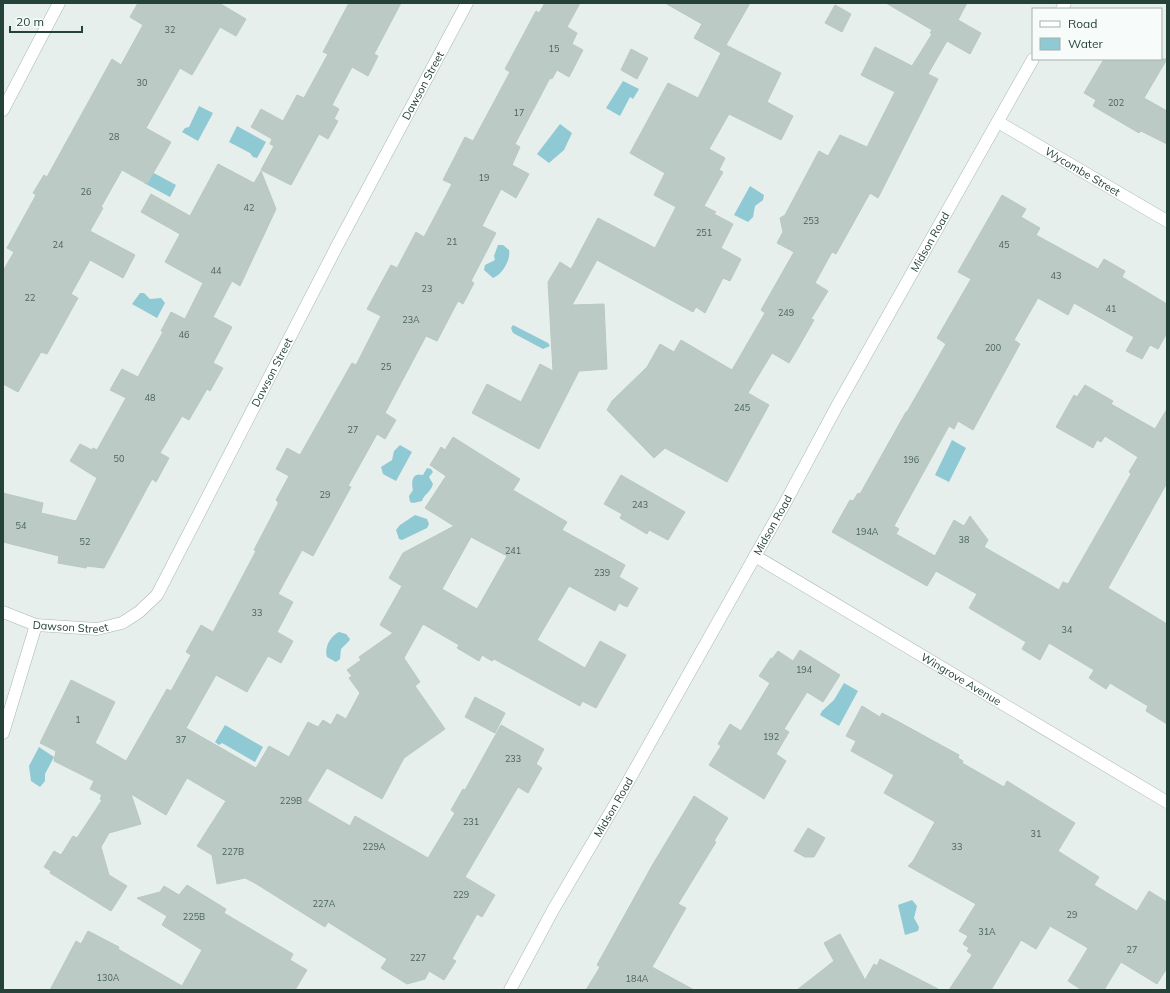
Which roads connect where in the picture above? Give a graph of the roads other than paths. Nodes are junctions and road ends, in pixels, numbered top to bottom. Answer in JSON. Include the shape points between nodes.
{"nodes":[{"id":1,"x":59,"y":3,"type":"edge"},
{"id":2,"x":467,"y":3,"type":"edge"},
{"id":3,"x":1033,"y":60,"type":"edge"},
{"id":4,"x":3,"y":110,"type":"edge"},
{"id":5,"x":998,"y":122,"type":"junction"},
{"id":6,"x":1167,"y":221,"type":"edge"},
{"id":7,"x":755,"y":556,"type":"junction"},
{"id":8,"x":3,"y":612,"type":"edge"},
{"id":9,"x":36,"y":625,"type":"junction"},
{"id":10,"x":3,"y":732,"type":"edge"},
{"id":11,"x":1167,"y":802,"type":"edge"},
{"id":12,"x":510,"y":990,"type":"edge"}],
"edges":[{"from":1,"to":4,"type":"street"},
{"from":2,"to":9,"type":"street","name":"Dawson Street","via":[[337,246],[157,594],[139,612],[122,623],[97,629]]},
{"from":3,"to":5,"type":"street","name":"Midson Road"},
{"from":5,"to":6,"type":"street","name":"Wycombe Street"},
{"from":5,"to":7,"type":"street","name":"Midson Road"},
{"from":7,"to":11,"type":"street","name":"Wingrove Avenue"},
{"from":7,"to":12,"type":"street","name":"Midson Road"},
{"from":8,"to":9,"type":"street","name":"Dawson Street"},
{"from":9,"to":10,"type":"street"}]}
